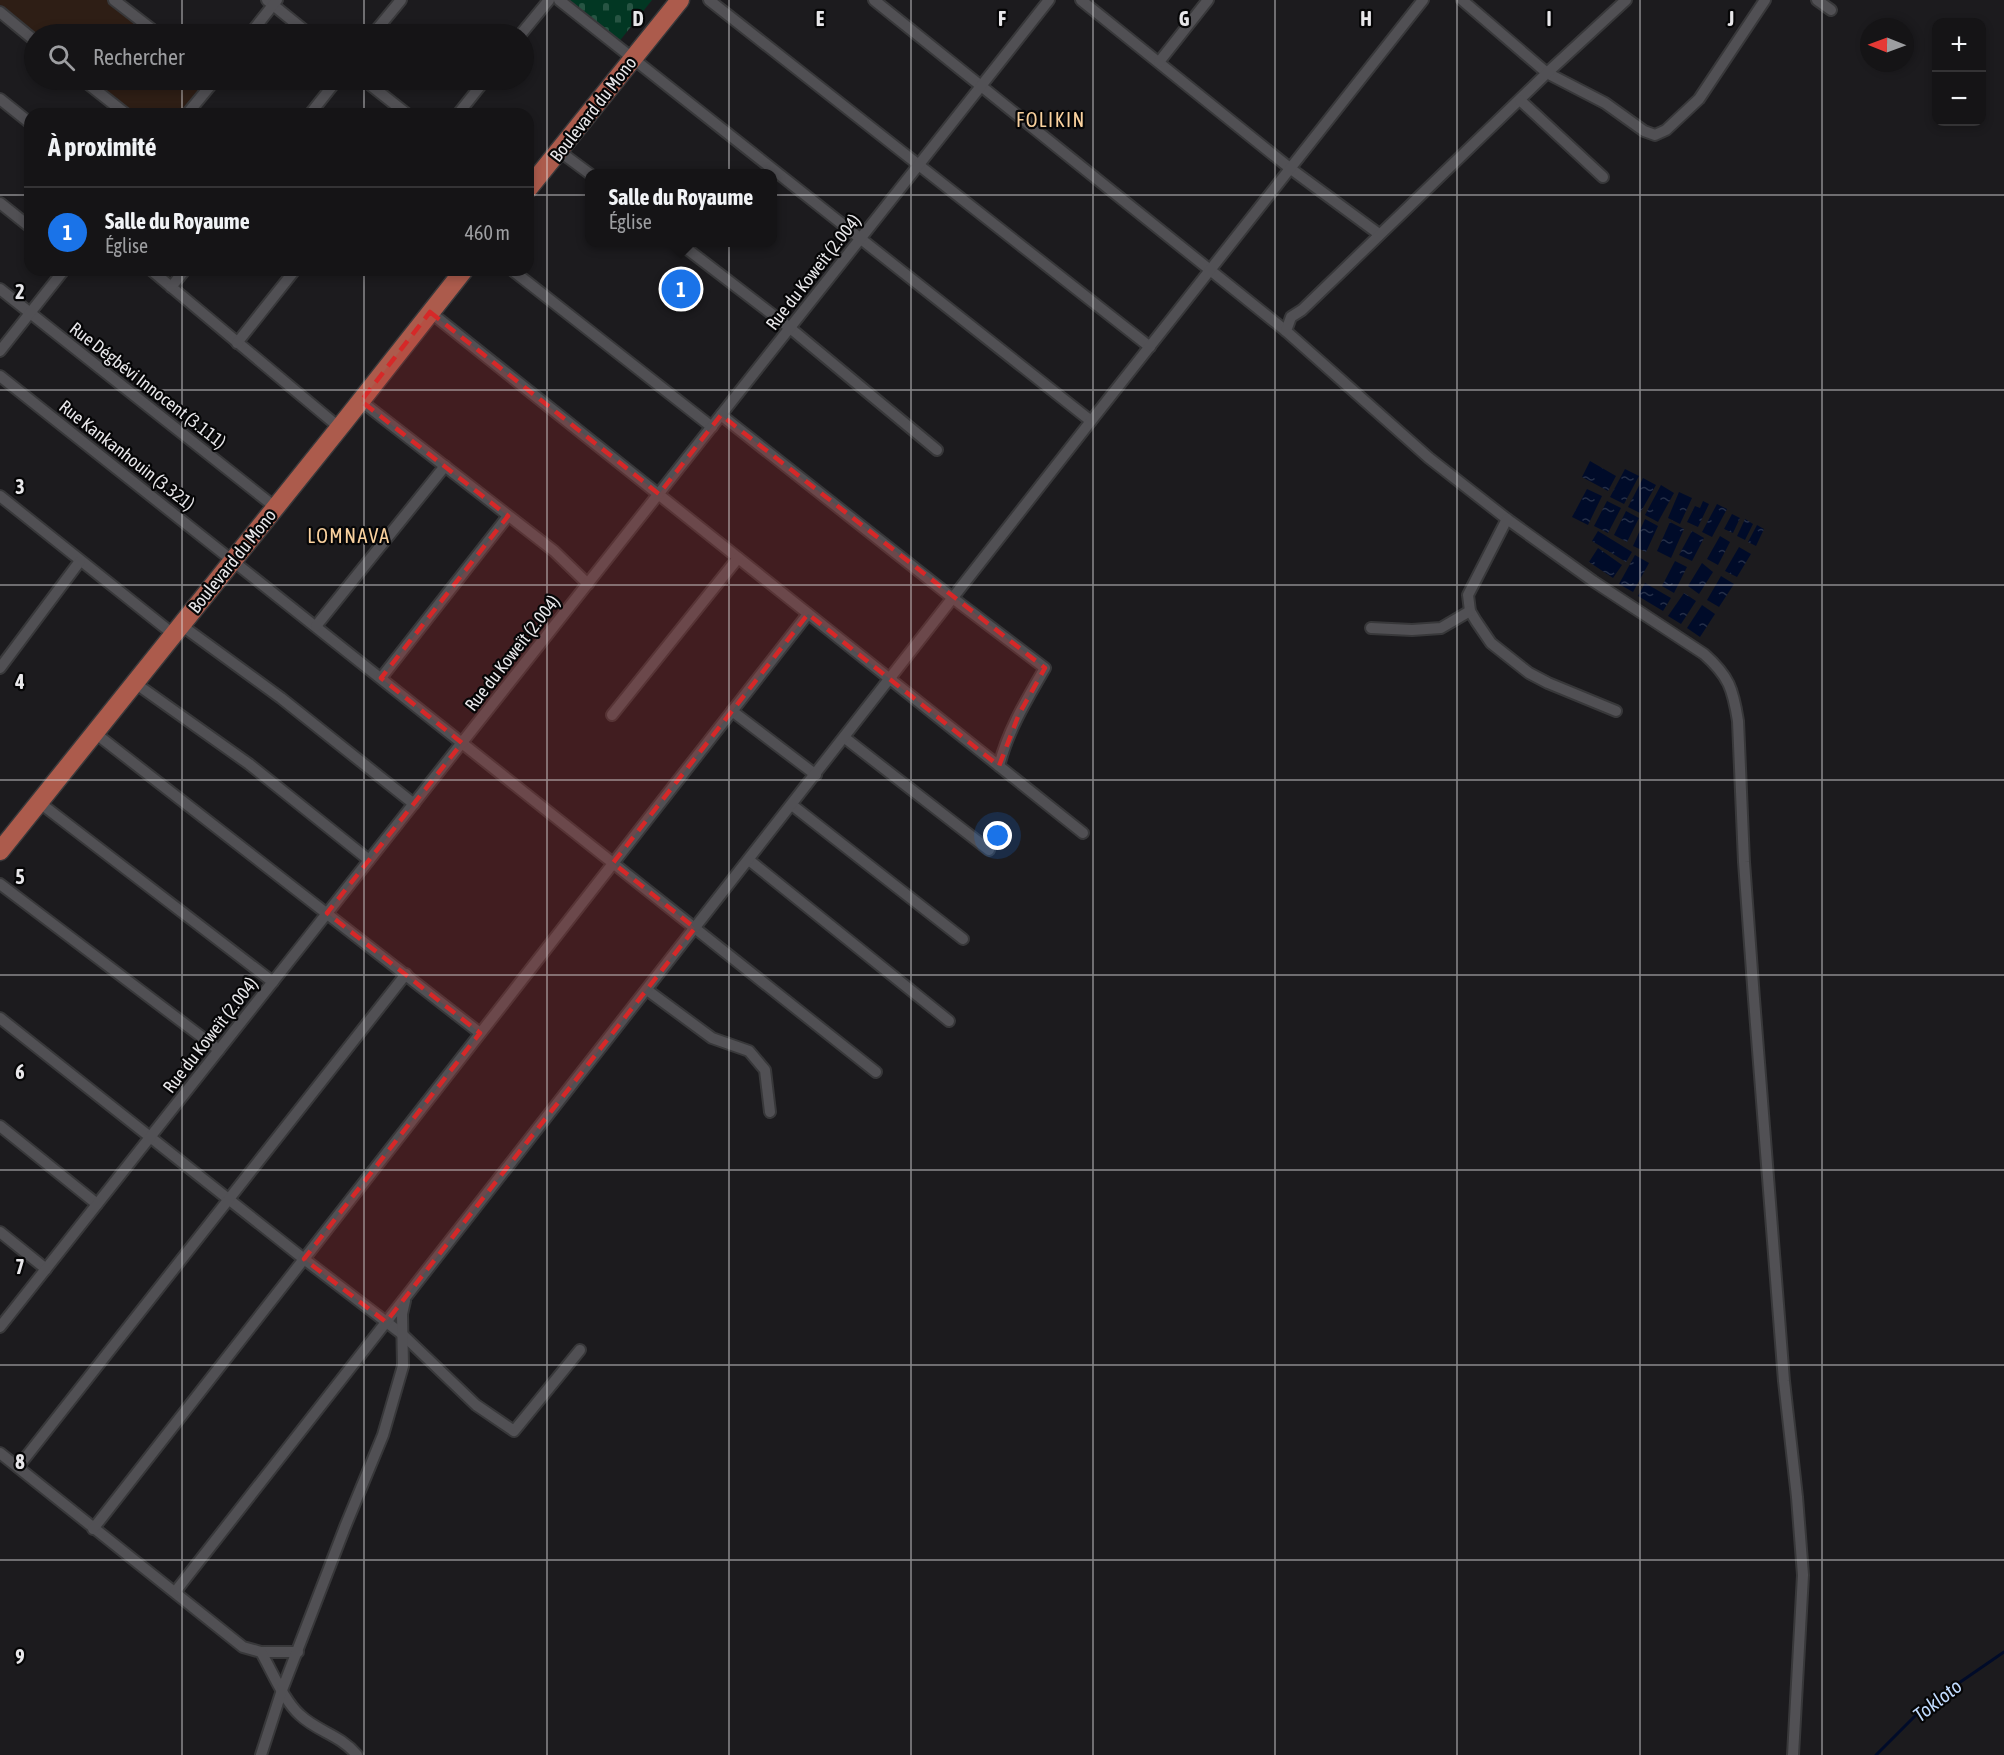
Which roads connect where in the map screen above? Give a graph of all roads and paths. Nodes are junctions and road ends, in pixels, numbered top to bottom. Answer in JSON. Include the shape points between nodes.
{"nodes":[{"id":1,"x":114,"y":0,"type":"edge"},
{"id":2,"x":401,"y":0,"type":"edge"},
{"id":3,"x":549,"y":0,"type":"edge"},
{"id":4,"x":559,"y":0,"type":"edge"},
{"id":5,"x":672,"y":0,"type":"edge"},
{"id":6,"x":680,"y":0,"type":"edge"},
{"id":7,"x":709,"y":0,"type":"edge"},
{"id":8,"x":874,"y":0,"type":"edge"},
{"id":9,"x":1049,"y":0,"type":"edge"},
{"id":10,"x":1081,"y":0,"type":"edge"},
{"id":11,"x":1208,"y":0,"type":"edge"},
{"id":12,"x":1423,"y":0,"type":"edge"},
{"id":13,"x":1462,"y":0,"type":"edge"},
{"id":14,"x":1626,"y":0,"type":"edge"},
{"id":15,"x":1765,"y":0,"type":"edge"},
{"id":16,"x":1817,"y":0,"type":"edge"},
{"id":17,"x":273,"y":2,"type":"edge"},
{"id":18,"x":1831,"y":10,"type":"dead end"},
{"id":19,"x":0,"y":12,"type":"edge"},
{"id":20,"x":145,"y":24,"type":"edge"},
{"id":21,"x":257,"y":24,"type":"edge"},
{"id":22,"x":298,"y":24,"type":"edge"},
{"id":23,"x":382,"y":24,"type":"edge"},
{"id":24,"x":529,"y":24,"type":"edge"},
{"id":25,"x":24,"y":32,"type":"edge"},
{"id":26,"x":629,"y":57,"type":"junction"},
{"id":27,"x":1159,"y":62,"type":"junction"},
{"id":28,"x":1547,"y":73,"type":"junction"},
{"id":29,"x":982,"y":86,"type":"junction"},
{"id":30,"x":96,"y":90,"type":"edge"},
{"id":31,"x":207,"y":90,"type":"edge"},
{"id":32,"x":330,"y":90,"type":"edge"},
{"id":33,"x":376,"y":90,"type":"edge"},
{"id":34,"x":477,"y":90,"type":"edge"},
{"id":35,"x":0,"y":99,"type":"edge"},
{"id":36,"x":1520,"y":100,"type":"junction"},
{"id":37,"x":118,"y":108,"type":"edge"},
{"id":38,"x":193,"y":108,"type":"edge"},
{"id":39,"x":315,"y":108,"type":"edge"},
{"id":40,"x":399,"y":108,"type":"edge"},
{"id":41,"x":463,"y":108,"type":"edge"},
{"id":42,"x":24,"y":118,"type":"edge"},
{"id":43,"x":559,"y":151,"type":"junction"},
{"id":44,"x":919,"y":165,"type":"junction"},
{"id":45,"x":771,"y":169,"type":"edge"},
{"id":46,"x":1291,"y":169,"type":"junction"},
{"id":47,"x":585,"y":170,"type":"edge"},
{"id":48,"x":534,"y":172,"type":"edge"},
{"id":49,"x":777,"y":174,"type":"edge"},
{"id":50,"x":1603,"y":177,"type":"dead end"},
{"id":51,"x":534,"y":182,"type":"edge"},
{"id":52,"x":0,"y":203,"type":"edge"},
{"id":53,"x":24,"y":222,"type":"edge"},
{"id":54,"x":1379,"y":234,"type":"junction"},
{"id":55,"x":860,"y":239,"type":"junction"},
{"id":56,"x":683,"y":247,"type":"edge"},
{"id":57,"x":1212,"y":270,"type":"junction"},
{"id":58,"x":59,"y":276,"type":"edge"},
{"id":59,"x":158,"y":276,"type":"edge"},
{"id":60,"x":180,"y":276,"type":"edge"},
{"id":61,"x":290,"y":276,"type":"edge"},
{"id":62,"x":450,"y":276,"type":"edge"},
{"id":63,"x":459,"y":276,"type":"edge"},
{"id":64,"x":520,"y":276,"type":"edge"},
{"id":65,"x":171,"y":287,"type":"junction"},
{"id":66,"x":0,"y":289,"type":"edge"},
{"id":67,"x":430,"y":312,"type":"junction"},
{"id":68,"x":30,"y":313,"type":"junction"},
{"id":69,"x":790,"y":328,"type":"junction"},
{"id":70,"x":1286,"y":331,"type":"junction"},
{"id":71,"x":237,"y":343,"type":"junction"},
{"id":72,"x":1150,"y":347,"type":"junction"},
{"id":73,"x":0,"y":351,"type":"edge"},
{"id":74,"x":0,"y":376,"type":"edge"},
{"id":75,"x":361,"y":401,"type":"junction"},
{"id":76,"x":721,"y":415,"type":"junction"},
{"id":77,"x":1091,"y":421,"type":"junction"},
{"id":78,"x":339,"y":423,"type":"junction"},
{"id":79,"x":712,"y":427,"type":"junction"},
{"id":80,"x":936,"y":450,"type":"dead end"},
{"id":81,"x":445,"y":466,"type":"junction"},
{"id":82,"x":659,"y":494,"type":"junction"},
{"id":83,"x":2,"y":503,"type":"edge"},
{"id":84,"x":272,"y":505,"type":"junction"},
{"id":85,"x":508,"y":516,"type":"junction"},
{"id":86,"x":1507,"y":519,"type":"junction"},
{"id":87,"x":230,"y":558,"type":"junction"},
{"id":88,"x":738,"y":558,"type":"junction"},
{"id":89,"x":80,"y":561,"type":"junction"},
{"id":90,"x":588,"y":584,"type":"junction"},
{"id":91,"x":954,"y":599,"type":"junction"},
{"id":92,"x":1470,"y":611,"type":"junction"},
{"id":93,"x":808,"y":614,"type":"junction"},
{"id":94,"x":316,"y":626,"type":"junction"},
{"id":95,"x":1371,"y":628,"type":"dead end"},
{"id":96,"x":174,"y":630,"type":"junction"},
{"id":97,"x":0,"y":668,"type":"edge"},
{"id":98,"x":381,"y":678,"type":"junction"},
{"id":99,"x":891,"y":679,"type":"junction"},
{"id":100,"x":135,"y":683,"type":"junction"},
{"id":101,"x":732,"y":711,"type":"junction"},
{"id":102,"x":1616,"y":711,"type":"dead end"},
{"id":103,"x":612,"y":715,"type":"dead end"},
{"id":104,"x":95,"y":733,"type":"junction"},
{"id":105,"x":845,"y":738,"type":"junction"},
{"id":106,"x":462,"y":743,"type":"junction"},
{"id":107,"x":999,"y":766,"type":"junction"},
{"id":108,"x":816,"y":775,"type":"junction"},
{"id":109,"x":40,"y":803,"type":"junction"},
{"id":110,"x":414,"y":804,"type":"junction"},
{"id":111,"x":792,"y":805,"type":"junction"},
{"id":112,"x":1083,"y":833,"type":"dead end"},
{"id":113,"x":0,"y":842,"type":"edge"},
{"id":114,"x":989,"y":850,"type":"dead end"},
{"id":115,"x":0,"y":851,"type":"edge"},
{"id":116,"x":369,"y":860,"type":"junction"},
{"id":117,"x":749,"y":860,"type":"junction"},
{"id":118,"x":614,"y":863,"type":"junction"},
{"id":119,"x":0,"y":884,"type":"edge"},
{"id":120,"x":327,"y":914,"type":"junction"},
{"id":121,"x":695,"y":928,"type":"junction"},
{"id":122,"x":963,"y":939,"type":"dead end"},
{"id":123,"x":406,"y":974,"type":"junction"},
{"id":124,"x":273,"y":982,"type":"junction"},
{"id":125,"x":647,"y":990,"type":"junction"},
{"id":126,"x":0,"y":1018,"type":"edge"},
{"id":127,"x":949,"y":1021,"type":"dead end"},
{"id":128,"x":480,"y":1033,"type":"junction"},
{"id":129,"x":219,"y":1050,"type":"junction"},
{"id":130,"x":876,"y":1072,"type":"dead end"},
{"id":131,"x":770,"y":1112,"type":"dead end"},
{"id":132,"x":0,"y":1126,"type":"edge"},
{"id":133,"x":151,"y":1136,"type":"junction"},
{"id":134,"x":229,"y":1198,"type":"junction"},
{"id":135,"x":97,"y":1204,"type":"junction"},
{"id":136,"x":0,"y":1232,"type":"edge"},
{"id":137,"x":304,"y":1259,"type":"junction"},
{"id":138,"x":46,"y":1269,"type":"junction"},
{"id":139,"x":405,"y":1298,"type":"junction"},
{"id":140,"x":386,"y":1322,"type":"junction"},
{"id":141,"x":0,"y":1327,"type":"edge"},
{"id":142,"x":402,"y":1334,"type":"junction"},
{"id":143,"x":580,"y":1350,"type":"dead end"},
{"id":144,"x":0,"y":1453,"type":"edge"},
{"id":145,"x":18,"y":1467,"type":"junction"},
{"id":146,"x":93,"y":1528,"type":"junction"},
{"id":147,"x":175,"y":1593,"type":"junction"},
{"id":148,"x":261,"y":1652,"type":"junction"},
{"id":149,"x":298,"y":1652,"type":"junction"},
{"id":150,"x":282,"y":1690,"type":"junction"},
{"id":151,"x":261,"y":1755,"type":"edge"},
{"id":152,"x":357,"y":1755,"type":"edge"},
{"id":153,"x":1793,"y":1755,"type":"edge"}],
"edges":[{"from":1,"to":20,"type":"street"},
{"from":2,"to":23,"type":"street"},
{"from":3,"to":24,"type":"street"},
{"from":4,"to":26,"type":"street"},
{"from":5,"to":26,"type":"main road","name":"Boulevard du Mono"},
{"from":6,"to":26,"type":"main road","name":"Boulevard du Mono"},
{"from":7,"to":44,"type":"street"},
{"from":8,"to":29,"type":"street"},
{"from":9,"to":29,"type":"street","name":"Rue du Koweït (2.004)"},
{"from":10,"to":27,"type":"street"},
{"from":11,"to":27,"type":"street"},
{"from":12,"to":46,"type":"street"},
{"from":13,"to":28,"type":"street"},
{"from":14,"to":28,"type":"street"},
{"from":15,"to":28,"type":"street","via":[[1699,99],[1666,130],[1655,135]]},
{"from":16,"to":18,"type":"street"},
{"from":17,"to":21,"type":"street"},
{"from":17,"to":22,"type":"street"},
{"from":19,"to":25,"type":"street"},
{"from":26,"to":43,"type":"main road","name":"Boulevard du Mono"},
{"from":26,"to":45,"type":"street"},
{"from":26,"to":48,"type":"main road","name":"Boulevard du Mono"},
{"from":27,"to":46,"type":"street"},
{"from":28,"to":36,"type":"street"},
{"from":29,"to":44,"type":"street","name":"Rue du Koweït (2.004)"},
{"from":29,"to":57,"type":"street"},
{"from":30,"to":37,"type":"street"},
{"from":31,"to":38,"type":"street"},
{"from":32,"to":39,"type":"street"},
{"from":33,"to":40,"type":"street"},
{"from":34,"to":41,"type":"street"},
{"from":35,"to":42,"type":"street"},
{"from":36,"to":50,"type":"street"},
{"from":36,"to":54,"type":"street"},
{"from":43,"to":47,"type":"street"},
{"from":43,"to":51,"type":"main road","name":"Boulevard du Mono"},
{"from":44,"to":55,"type":"street","name":"Rue du Koweït (2.004)"},
{"from":44,"to":72,"type":"street"},
{"from":46,"to":54,"type":"street"},
{"from":46,"to":57,"type":"street"},
{"from":49,"to":55,"type":"street"},
{"from":52,"to":53,"type":"street"},
{"from":54,"to":70,"type":"street","via":[[1291,317]]},
{"from":55,"to":69,"type":"street","name":"Rue du Koweït (2.004)"},
{"from":55,"to":77,"type":"street"},
{"from":56,"to":69,"type":"street"},
{"from":57,"to":70,"type":"street"},
{"from":57,"to":72,"type":"street"},
{"from":58,"to":68,"type":"street"},
{"from":59,"to":65,"type":"street"},
{"from":60,"to":65,"type":"street"},
{"from":61,"to":71,"type":"street"},
{"from":62,"to":78,"type":"main road","name":"Boulevard du Mono"},
{"from":63,"to":67,"type":"main road","name":"Boulevard du Mono"},
{"from":64,"to":79,"type":"street"},
{"from":65,"to":71,"type":"street"},
{"from":66,"to":68,"type":"street","name":"Rue Dégbévi Innocent (3.111)"},
{"from":67,"to":75,"type":"main road","name":"Boulevard du Mono"},
{"from":67,"to":82,"type":"street"},
{"from":68,"to":73,"type":"street"},
{"from":68,"to":84,"type":"street","name":"Rue Dégbévi Innocent (3.111)"},
{"from":69,"to":76,"type":"street","name":"Rue du Koweït (2.004)"},
{"from":69,"to":80,"type":"street"},
{"from":70,"to":86,"type":"street","via":[[1429,458]]},
{"from":71,"to":78,"type":"street"},
{"from":72,"to":77,"type":"street"},
{"from":74,"to":87,"type":"street","name":"Rue Kankanhouin (3.321)"},
{"from":75,"to":78,"type":"main road","name":"Boulevard du Mono"},
{"from":75,"to":81,"type":"street"},
{"from":76,"to":79,"type":"street","name":"Rue du Koweït (2.004)"},
{"from":76,"to":91,"type":"street"},
{"from":77,"to":91,"type":"street"},
{"from":78,"to":84,"type":"main road","name":"Boulevard du Mono"},
{"from":79,"to":82,"type":"street","name":"Rue du Koweït (2.004)"},
{"from":81,"to":85,"type":"street"},
{"from":81,"to":94,"type":"street"},
{"from":82,"to":88,"type":"street"},
{"from":82,"to":90,"type":"street","name":"Rue du Koweït (2.004)"},
{"from":83,"to":89,"type":"street"},
{"from":84,"to":87,"type":"main road","name":"Boulevard du Mono"},
{"from":85,"to":90,"type":"street","via":[[554,551]]},
{"from":85,"to":98,"type":"street"},
{"from":86,"to":92,"type":"street","via":[[1468,595]]},
{"from":86,"to":153,"type":"street","via":[[1704,654],[1727,678],[1734,700],[1784,1381],[1803,1575]]},
{"from":87,"to":94,"type":"street","name":"Rue Kankanhouin (3.321)"},
{"from":87,"to":96,"type":"main road","name":"Boulevard du Mono"},
{"from":88,"to":93,"type":"street"},
{"from":88,"to":103,"type":"street"},
{"from":89,"to":96,"type":"street"},
{"from":89,"to":97,"type":"street"},
{"from":90,"to":106,"type":"street","name":"Rue du Koweït (2.004)"},
{"from":91,"to":99,"type":"street"},
{"from":91,"to":107,"type":"street","via":[[1045,668],[1019,714]]},
{"from":92,"to":95,"type":"street","via":[[1441,628]]},
{"from":92,"to":102,"type":"street","via":[[1491,643],[1522,668]]},
{"from":93,"to":99,"type":"street"},
{"from":93,"to":101,"type":"street"},
{"from":94,"to":98,"type":"street","name":"Rue Kankanhouin (3.321)"},
{"from":96,"to":100,"type":"main road","name":"Boulevard du Mono"},
{"from":96,"to":110,"type":"street","via":[[281,698]]},
{"from":96,"to":113,"type":"main road","name":"Boulevard du Mono"},
{"from":98,"to":106,"type":"street","name":"Rue Kankanhouin (3.321)"},
{"from":99,"to":105,"type":"street"},
{"from":99,"to":107,"type":"street"},
{"from":100,"to":104,"type":"main road","name":"Boulevard du Mono"},
{"from":100,"to":116,"type":"street","via":[[249,764]]},
{"from":101,"to":108,"type":"street"},
{"from":101,"to":118,"type":"street"},
{"from":104,"to":109,"type":"main road","name":"Boulevard du Mono"},
{"from":104,"to":120,"type":"street"},
{"from":105,"to":108,"type":"street"},
{"from":105,"to":114,"type":"street"},
{"from":106,"to":110,"type":"street","name":"Rue du Koweït (2.004)"},
{"from":106,"to":118,"type":"street","name":"Rue Kankanhouin (3.321)"},
{"from":107,"to":112,"type":"street"},
{"from":108,"to":111,"type":"street"},
{"from":109,"to":115,"type":"main road","name":"Boulevard du Mono"},
{"from":109,"to":124,"type":"street"},
{"from":110,"to":116,"type":"street","name":"Rue du Koweït (2.004)"},
{"from":111,"to":117,"type":"street"},
{"from":111,"to":122,"type":"street"},
{"from":116,"to":120,"type":"street","name":"Rue du Koweït (2.004)"},
{"from":117,"to":121,"type":"street"},
{"from":117,"to":127,"type":"street"},
{"from":118,"to":121,"type":"street","name":"Rue Kankanhouin (3.321)"},
{"from":118,"to":128,"type":"street"},
{"from":119,"to":129,"type":"street"},
{"from":120,"to":123,"type":"street"},
{"from":120,"to":124,"type":"street","name":"Rue du Koweït (2.004)"},
{"from":121,"to":125,"type":"street"},
{"from":121,"to":130,"type":"street","name":"Rue Kankanhouin (3.321)"},
{"from":123,"to":128,"type":"street"},
{"from":123,"to":134,"type":"street"},
{"from":124,"to":129,"type":"street","name":"Rue du Koweït (2.004)"},
{"from":125,"to":131,"type":"street","via":[[712,1038],[749,1051],[765,1070]]},
{"from":125,"to":139,"type":"street"},
{"from":126,"to":133,"type":"street"},
{"from":128,"to":137,"type":"street"},
{"from":129,"to":133,"type":"street","name":"Rue du Koweït (2.004)"},
{"from":132,"to":135,"type":"street"},
{"from":133,"to":134,"type":"street"},
{"from":133,"to":135,"type":"street","name":"Rue du Koweït (2.004)"},
{"from":134,"to":137,"type":"street"},
{"from":134,"to":145,"type":"street"},
{"from":135,"to":138,"type":"street","name":"Rue du Koweït (2.004)"},
{"from":136,"to":138,"type":"street"},
{"from":137,"to":140,"type":"street"},
{"from":137,"to":146,"type":"street"},
{"from":138,"to":141,"type":"street","name":"Rue du Koweït (2.004)"},
{"from":139,"to":140,"type":"street"},
{"from":139,"to":142,"type":"street"},
{"from":140,"to":142,"type":"street"},
{"from":140,"to":147,"type":"street"},
{"from":142,"to":143,"type":"street","via":[[476,1405],[514,1431]]},
{"from":142,"to":149,"type":"street","via":[[403,1366],[383,1435]]},
{"from":144,"to":145,"type":"street"},
{"from":145,"to":146,"type":"street"},
{"from":146,"to":147,"type":"street"},
{"from":147,"to":148,"type":"street","via":[[243,1647]]},
{"from":148,"to":149,"type":"street"},
{"from":148,"to":150,"type":"street"},
{"from":149,"to":150,"type":"street"},
{"from":150,"to":151,"type":"street"},
{"from":150,"to":152,"type":"street","via":[[299,1714]]}]}
